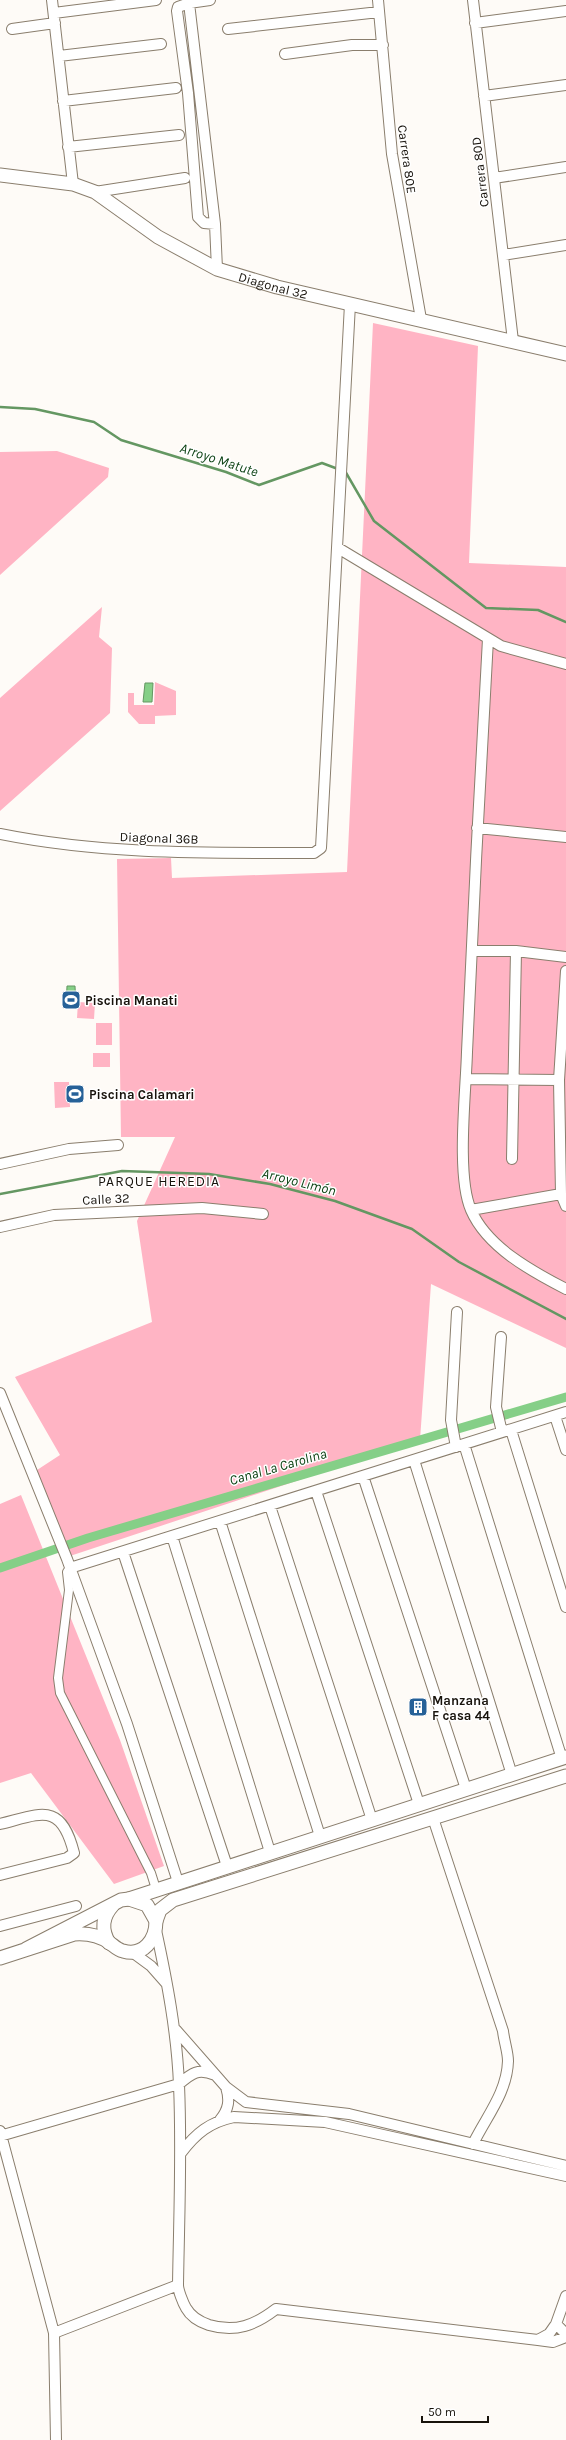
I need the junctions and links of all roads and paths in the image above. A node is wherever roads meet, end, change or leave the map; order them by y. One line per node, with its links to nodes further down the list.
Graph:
1 (52, 0): 11 (street)
2 (156, 0): 6 (street)
3 (210, 0): 7 (street)
4 (378, 0): 10 (street, Carrera 80E)
5 (473, 0): 12 (street, Carrera 80D)
6 (137, 2): 8 (street)
7 (189, 3): 31 (street); 31 (street)
8 (95, 4): 11 (street)
9 (566, 11): 12 (street)
10 (379, 12): 14 (street); 16 (street, Carrera 80E)
11 (54, 18): 13 (street); 18 (street)
12 (475, 23): 21 (street, Carrera 80D)
13 (12, 29)
14 (228, 29)
15 (161, 44): 18 (street)
16 (383, 45): 17 (street); 36 (street, Carrera 80E)
17 (285, 54)
18 (58, 56): 22 (street)
19 (566, 85): 21 (street)
20 (176, 88): 22 (street)
21 (484, 96): 28 (street, Carrera 80D)
22 (63, 100): 24 (street)
23 (179, 135): 24 (street)
24 (68, 147): 29 (street)
25 (566, 167): 28 (street)
26 (0, 175): 29 (street, Diagonal 32)
27 (185, 178): 30 (street)
28 (494, 178): 33 (street, Carrera 80D)
29 (73, 184): 30 (street, Diagonal 32)
30 (95, 192): 34 (street, Diagonal 32)
31 (216, 224): 34 (street)
32 (566, 245): 33 (street)
33 (502, 255): 37 (street, Carrera 80D)
34 (217, 269): 35 (street, Diagonal 32)
35 (350, 304): 36 (street, Diagonal 32); 39 (street)
36 (420, 319): 37 (street, Diagonal 32)
37 (513, 341): 38 (street, Diagonal 32)
38 (566, 354)
39 (338, 548): 40 (street); 43 (street, Diagonal 36B)
40 (488, 639): 41 (street); 42 (street)
41 (566, 664)
42 (477, 828): 44 (street); 45 (street)
43 (0, 834)
44 (566, 837)
45 (472, 951): 46 (street); 49 (street)
46 (516, 951): 47 (street); 50 (street)
47 (566, 957)
48 (566, 971): 51 (street)
49 (466, 1079): 50 (street); 57 (street)
50 (513, 1080): 51 (street); 53 (street)
51 (559, 1080): 55 (street)
52 (118, 1145): 54 (street)
53 (512, 1159)
54 (0, 1164)
55 (560, 1194): 56 (street); 57 (street)
56 (566, 1206)
57 (470, 1210): 60 (street)
58 (263, 1214): 59 (street, Calle 32)
59 (0, 1227)
60 (565, 1286)
61 (457, 1312): 67 (street)
62 (500, 1336): 66 (street)
63 (0, 1393): 76 (street)
64 (566, 1412): 65 (street)
65 (555, 1416): 66 (street); 68 (street)
66 (506, 1431): 67 (street); 77 (street)
67 (460, 1446): 69 (street); 78 (street)
68 (566, 1450)
69 (414, 1460): 70 (street); 80 (street)
70 (363, 1476): 71 (street); 83 (street)
71 (316, 1491): 72 (street); 84 (street)
72 (270, 1506): 73 (street); 86 (street)
73 (220, 1522): 74 (street); 88 (street)
74 (172, 1536): 75 (street); 89 (street)
75 (123, 1552): 76 (street); 90 (street)
76 (68, 1563): 92 (street); 93 (street)
77 (566, 1607)
78 (564, 1758): 79 (street)
79 (534, 1768): 80 (street); 82 (street)
80 (512, 1774): 83 (street)
81 (566, 1776): 82 (street)
82 (540, 1785): 85 (street)
83 (466, 1789): 84 (street)
84 (419, 1804): 86 (street)
85 (433, 1818): 97 (street); 110 (street)
86 (372, 1820): 88 (street)
87 (0, 1824): 91 (street)
88 (320, 1836): 89 (street)
89 (270, 1852): 90 (street)
90 (227, 1866): 92 (street)
91 (0, 1875)
92 (178, 1882): 93 (street)
93 (156, 1889): 94 (street)
94 (130, 1899): 95 (street); 97 (street)
95 (113, 1904): 99 (street); 100 (street)
96 (76, 1906): 98 (street)
97 (156, 1925): 101 (street); 103 (street)
98 (0, 1926)
99 (109, 1942): 100 (street); 101 (street)
100 (26, 1949): 102 (street)
101 (132, 1952): 103 (street)
102 (0, 1958)
103 (166, 1983): 104 (street)
104 (176, 2030): 105 (street); 106 (street)
105 (216, 2075): 106 (street); 107 (street)
106 (179, 2084): 109 (street); 111 (street)
107 (226, 2087): 108 (street); 110 (street)
108 (220, 2120): 111 (street); 113 (street)
109 (0, 2134): 117 (street)
110 (473, 2144): 112 (street)
111 (181, 2153): 114 (street)
112 (566, 2166)
113 (566, 2176)
114 (178, 2285): 117 (street); 119 (street)
115 (566, 2296): 116 (street)
116 (556, 2324): 118 (street); 119 (street)
117 (54, 2333): 120 (street)
118 (566, 2336): 119 (street)
119 (538, 2340)
120 (56, 2440)

